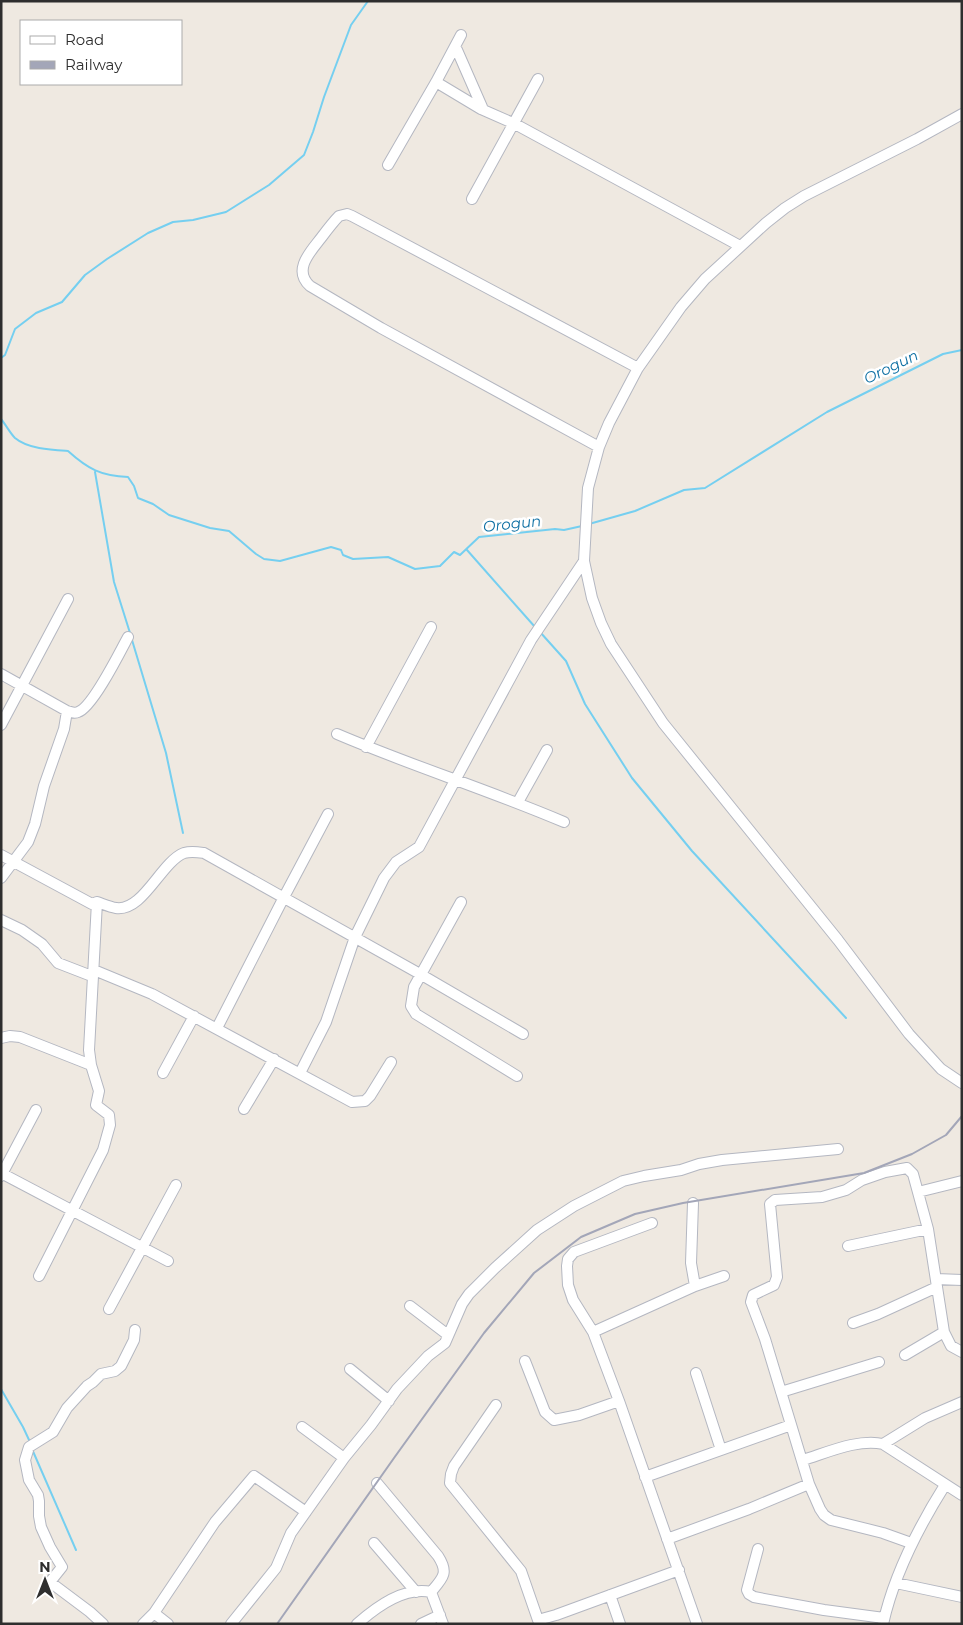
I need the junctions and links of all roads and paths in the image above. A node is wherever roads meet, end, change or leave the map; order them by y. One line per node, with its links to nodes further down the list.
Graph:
1 (461, 35): 4 (street)
2 (457, 50): 5 (street)
3 (538, 79): 7 (street)
4 (436, 82): 5 (street); 8 (street)
5 (481, 109): 7 (street)
6 (962, 114): 10 (street)
7 (514, 124): 9 (street); 10 (street)
8 (388, 165)
9 (472, 200)
10 (740, 246): 11 (street)
11 (638, 368): 12 (street); 12 (street)
12 (599, 448): 13 (street)
13 (584, 562): 24 (street); 48 (street)
14 (68, 599): 18 (street)
15 (432, 627): 22 (street)
16 (128, 637): 19 (street)
17 (1, 674): 18 (street)
18 (21, 685): 19 (street); 20 (street)
19 (67, 711): 29 (street)
20 (1, 725)
21 (337, 734): 22 (street)
22 (366, 747): 24 (street)
23 (547, 750): 25 (street)
24 (455, 780): 25 (street); 35 (street)
25 (518, 802): 27 (street)
26 (328, 814): 31 (street)
27 (564, 822)
28 (1, 855): 29 (street)
29 (14, 862): 30 (street); 32 (street)
30 (1, 878)
31 (284, 897): 32 (street); 35 (street); 39 (street)
32 (97, 902): 36 (street)
33 (461, 902): 37 (street)
34 (1, 920): 36 (street)
35 (355, 937): 37 (street); 46 (street)
36 (94, 970): 38 (street); 44 (street)
37 (420, 974): 40 (street); 47 (street)
38 (194, 1016): 39 (street); 45 (street)
39 (217, 1028): 42 (street)
40 (523, 1034)
41 (1, 1038): 44 (street)
42 (274, 1059): 46 (street); 49 (street)
43 (391, 1062): 46 (street)
44 (91, 1065): 57 (street)
45 (163, 1073)
46 (300, 1073)
47 (517, 1076)
48 (962, 1083)
49 (244, 1109)
50 (36, 1110): 52 (street)
51 (838, 1149): 74 (street)
52 (2, 1174): 57 (street)
53 (962, 1181): 55 (street)
54 (176, 1185): 61 (street)
55 (918, 1192): 59 (street); 81 (street)
56 (693, 1202): 67 (street)
57 (73, 1210): 61 (street); 63 (street)
58 (652, 1223): 72 (street)
59 (928, 1229): 60 (street); 66 (street)
60 (848, 1246)
61 (143, 1247): 62 (street); 69 (street)
62 (168, 1261)
63 (39, 1276)
64 (724, 1276): 67 (street)
65 (962, 1280): 66 (street)
66 (937, 1283): 70 (street); 73 (street)
67 (695, 1286): 72 (street)
68 (410, 1306): 74 (street)
69 (109, 1309)
70 (853, 1323)
71 (135, 1330): 112 (street)
72 (593, 1332): 83 (street)
73 (944, 1332): 75 (street); 76 (street)
74 (448, 1335): 82 (street)
75 (962, 1352)
76 (905, 1355)
77 (525, 1361): 83 (street)
78 (879, 1362): 81 (street)
79 (350, 1369): 82 (street)
80 (696, 1373): 89 (street)
81 (781, 1392): 86 (street)
82 (389, 1401): 90 (street)
83 (619, 1402): 92 (street)
84 (962, 1402): 88 (street)
85 (496, 1405): 111 (street)
86 (791, 1425): 89 (street); 91 (street)
87 (302, 1427): 90 (street)
88 (883, 1444): 91 (street); 95 (street)
89 (721, 1450): 92 (street)
90 (344, 1458): 97 (street)
91 (803, 1460): 94 (street)
92 (645, 1477): 98 (street)
93 (377, 1484): 105 (street)
94 (809, 1484): 98 (street); 100 (street)
95 (945, 1485): 96 (street); 100 (street)
96 (962, 1495)
97 (306, 1512): 108 (street); 115 (street)
98 (667, 1539): 102 (street)
99 (374, 1543): 104 (street)
100 (911, 1543): 103 (street)
101 (758, 1549): 110 (street)
102 (679, 1570): 106 (street); 119 (street)
103 (896, 1583): 107 (street); 110 (street)
104 (416, 1592): 105 (street); 116 (street)
105 (431, 1592): 109 (street)
106 (610, 1595): 111 (street); 118 (street)
107 (962, 1597)
108 (154, 1612): 113 (street); 114 (street)
109 (442, 1619): 117 (street)
110 (883, 1621)
111 (539, 1622)
112 (103, 1624)
113 (143, 1624)
114 (168, 1624)
115 (231, 1624)
116 (357, 1624)
117 (421, 1624)
118 (620, 1624)
119 (697, 1624)

